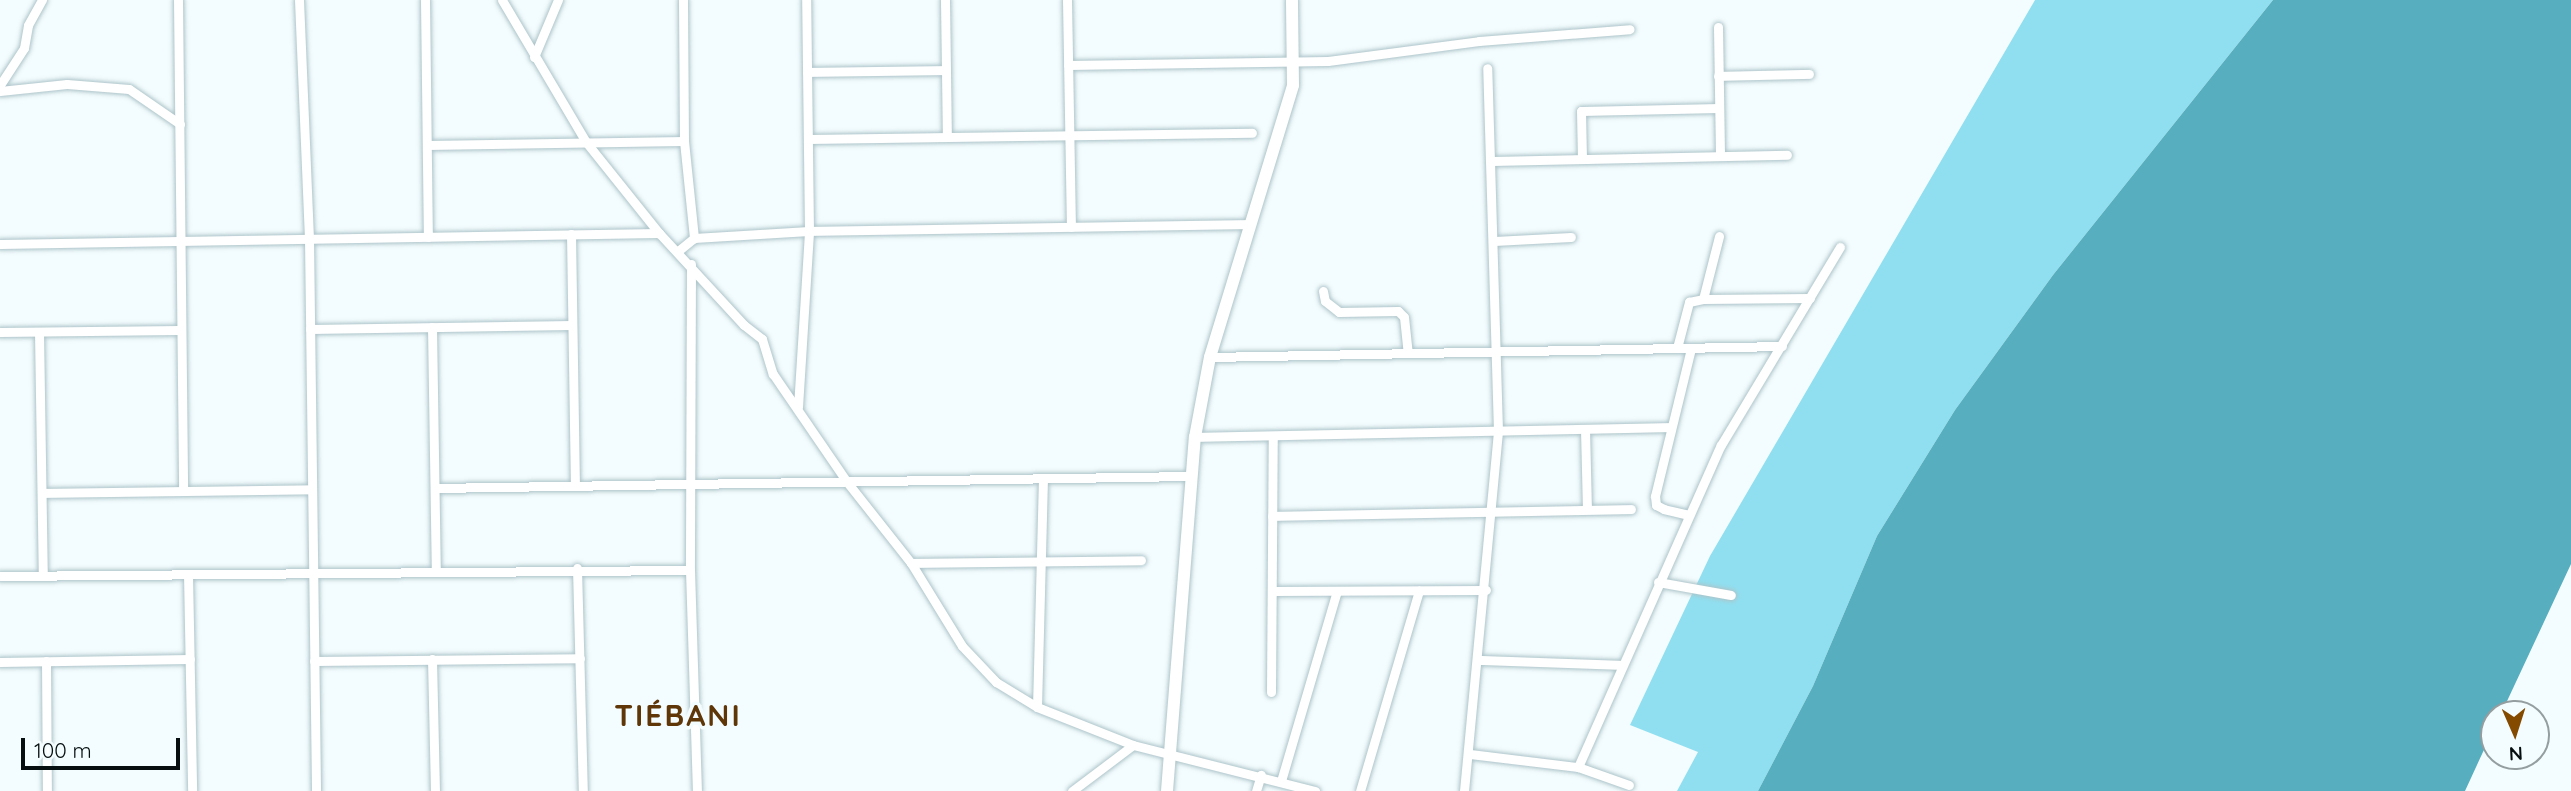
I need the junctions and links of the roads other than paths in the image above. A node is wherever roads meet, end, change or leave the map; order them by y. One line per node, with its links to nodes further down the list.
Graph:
1 (42, 0): 22 (street)
2 (178, 0): 25 (street)
3 (299, 0): 46 (street)
4 (425, 0): 32 (street)
5 (502, 0): 14 (street)
6 (558, 0): 14 (street)
7 (682, 0): 30 (street)
8 (806, 0): 19 (street)
9 (945, 0): 18 (street)
10 (1067, 0): 16 (street)
11 (1292, 0): 15 (main road)
12 (1717, 27): 21 (street)
13 (1630, 29): 15 (street)
14 (534, 57): 31 (street)
15 (1296, 62): 16 (street); 37 (main road)
16 (1068, 65): 27 (street)
17 (1487, 68): 36 (street)
18 (946, 70): 19 (street); 28 (street)
19 (807, 72): 29 (street)
20 (1809, 74): 21 (street)
21 (1718, 76): 24 (street)
22 (0, 85)
23 (0, 91): 25 (street)
24 (1719, 108): 34 (street); 35 (street)
25 (180, 124): 47 (street)
26 (1252, 133): 27 (street)
27 (1069, 136): 28 (street); 38 (street)
28 (947, 137): 29 (street)
29 (808, 139): 39 (street)
30 (684, 141): 31 (street); 45 (street)
31 (586, 142): 32 (street); 40 (street)
32 (427, 145): 43 (street)
33 (1787, 155): 34 (street)
34 (1720, 156): 35 (street)
35 (1582, 159): 36 (street)
36 (1492, 161): 48 (street)
37 (1248, 224): 38 (street); 67 (main road)
38 (1070, 227): 39 (street)
39 (809, 231): 45 (street); 68 (street)
40 (659, 233): 41 (street); 51 (street)
41 (571, 234): 43 (street); 56 (street)
42 (1719, 236): 55 (street)
43 (428, 237): 46 (street)
44 (1571, 237): 48 (street)
45 (694, 238): 51 (street)
46 (309, 239): 47 (street); 58 (street)
47 (181, 241): 49 (street); 59 (street)
48 (1494, 241): 65 (street)
49 (0, 244)
50 (1840, 247): 54 (street)
51 (678, 251): 52 (street)
52 (691, 264): 68 (street); 77 (street)
53 (1323, 291): 66 (street)
54 (1810, 298): 55 (street); 62 (street)
55 (1703, 299): 63 (street)
56 (572, 325): 57 (street); 78 (street)
57 (432, 327): 58 (street); 79 (street)
58 (310, 329): 80 (street)
59 (180, 330): 61 (street); 81 (street)
60 (0, 332): 61 (street)
61 (39, 332): 82 (street)
62 (1783, 346): 64 (street); 86 (street)
63 (1677, 348): 64 (street); 65 (street)
64 (1690, 348): 69 (street)
65 (1496, 352): 66 (street); 71 (street)
66 (1408, 353): 67 (street)
67 (1210, 357): 73 (main road)
68 (797, 407): 76 (street)
69 (1670, 427): 70 (street); 86 (street)
70 (1585, 429): 71 (street); 83 (street)
71 (1498, 431): 72 (street); 85 (street)
72 (1273, 436): 73 (street); 87 (street)
73 (1195, 437): 74 (main road)
74 (1190, 476): 75 (street); 116 (main road)
75 (1043, 479): 76 (street); 89 (street)
76 (847, 482): 77 (street); 90 (street)
77 (693, 484): 78 (street); 93 (street)
78 (575, 486): 79 (street)
79 (435, 488): 92 (street)
80 (312, 489): 81 (street); 94 (street)
81 (183, 491): 82 (street)
82 (42, 493): 97 (street)
83 (1587, 509): 84 (street); 85 (street)
84 (1631, 509)
85 (1493, 511): 87 (street); 99 (street)
86 (1689, 515): 98 (street)
87 (1272, 516): 100 (street)
88 (1141, 560): 89 (street)
89 (1043, 561): 90 (street); 113 (street)
90 (911, 563): 113 (street)
91 (577, 568): 92 (street); 93 (street); 104 (street)
92 (436, 570): 94 (street)
93 (690, 570): 126 (street)
94 (313, 572): 95 (street); 109 (street)
95 (188, 573): 97 (street); 105 (street)
96 (0, 576): 97 (street)
97 (43, 576)
98 (1658, 582): 103 (street); 111 (street)
99 (1486, 590): 102 (street); 107 (street)
100 (1272, 591): 101 (street); 112 (street)
101 (1337, 591): 102 (street); 119 (street)
102 (1419, 591): 131 (street)
103 (1731, 595)
104 (580, 658): 106 (street); 125 (street)
105 (190, 659): 108 (street); 122 (street)
106 (432, 659): 109 (street); 124 (street)
107 (1479, 660): 111 (street); 115 (street)
108 (46, 661): 110 (street); 121 (street)
109 (314, 661): 123 (street)
110 (0, 662)
111 (1620, 665): 117 (street)
112 (1271, 692)
113 (1037, 707): 114 (street)
114 (1133, 745): 116 (street); 127 (street)
115 (1470, 754): 117 (street); 132 (street)
116 (1173, 757): 118 (street); 128 (main road)
117 (1578, 766): 120 (street)
118 (1261, 775): 119 (street); 129 (street)
119 (1281, 781): 130 (street)
120 (1629, 785)
121 (47, 791)
122 (192, 791)
123 (316, 791)
124 (435, 791)
125 (583, 791)
126 (697, 791)
127 (1072, 791)
128 (1167, 791)
129 (1256, 791)
130 (1315, 791)
131 (1360, 791)
132 (1464, 791)

